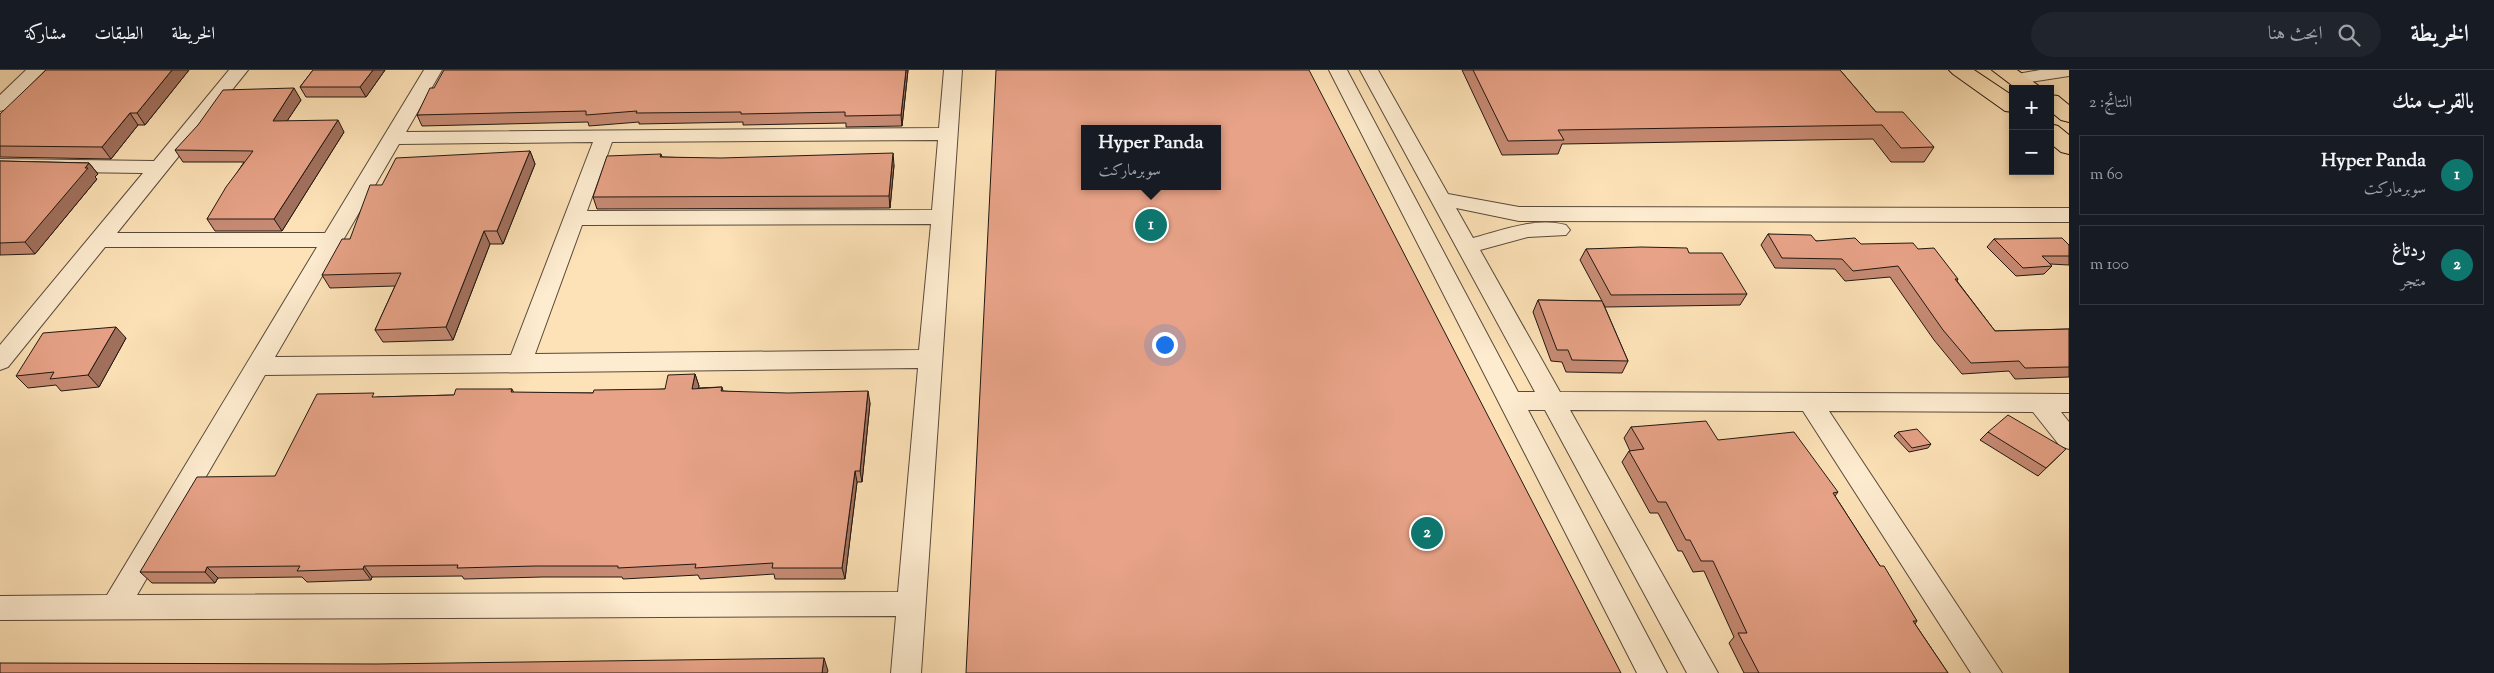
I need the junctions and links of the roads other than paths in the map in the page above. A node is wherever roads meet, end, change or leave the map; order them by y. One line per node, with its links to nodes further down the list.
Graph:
1 (36, 70): 12 (street)
2 (239, 70): 20 (street)
3 (433, 70): 17 (street)
4 (953, 70): 14 (street)
5 (1338, 70): 34 (street)
6 (1369, 70): 21 (street)
7 (1960, 70): 10 (main road)
8 (2069, 71): 9 (street)
9 (2017, 79)
10 (2009, 103)
11 (2054, 104): 13 (main road)
12 (0, 105)
13 (2069, 115)
14 (948, 134): 16 (street); 23 (street)
15 (2054, 135): 18 (main road)
16 (604, 136): 17 (street); 24 (street)
17 (393, 138): 27 (street)
18 (2069, 147)
19 (0, 165): 20 (street)
20 (160, 167): 26 (street)
21 (1442, 198): 22 (street); 28 (street)
22 (2069, 215)
23 (942, 217): 24 (street); 29 (street)
24 (574, 218): 31 (street)
25 (2069, 231): 28 (street)
26 (99, 240): 27 (street); 30 (street)
27 (332, 240): 32 (street)
28 (1468, 246): 33 (street)
29 (931, 359): 31 (street); 39 (street)
30 (0, 361)
31 (520, 363): 32 (street)
32 (258, 366): 41 (street)
33 (1552, 400): 34 (street); 35 (street); 44 (street)
34 (1510, 401): 43 (street)
35 (1810, 402): 37 (street); 45 (street)
36 (2069, 403): 37 (street)
37 (2039, 404): 38 (street)
38 (2069, 440)
39 (912, 604): 41 (street); 42 (street)
40 (0, 608): 41 (street)
41 (114, 608)
42 (906, 673)
43 (1652, 673)
44 (1704, 673)
45 (1987, 673)

